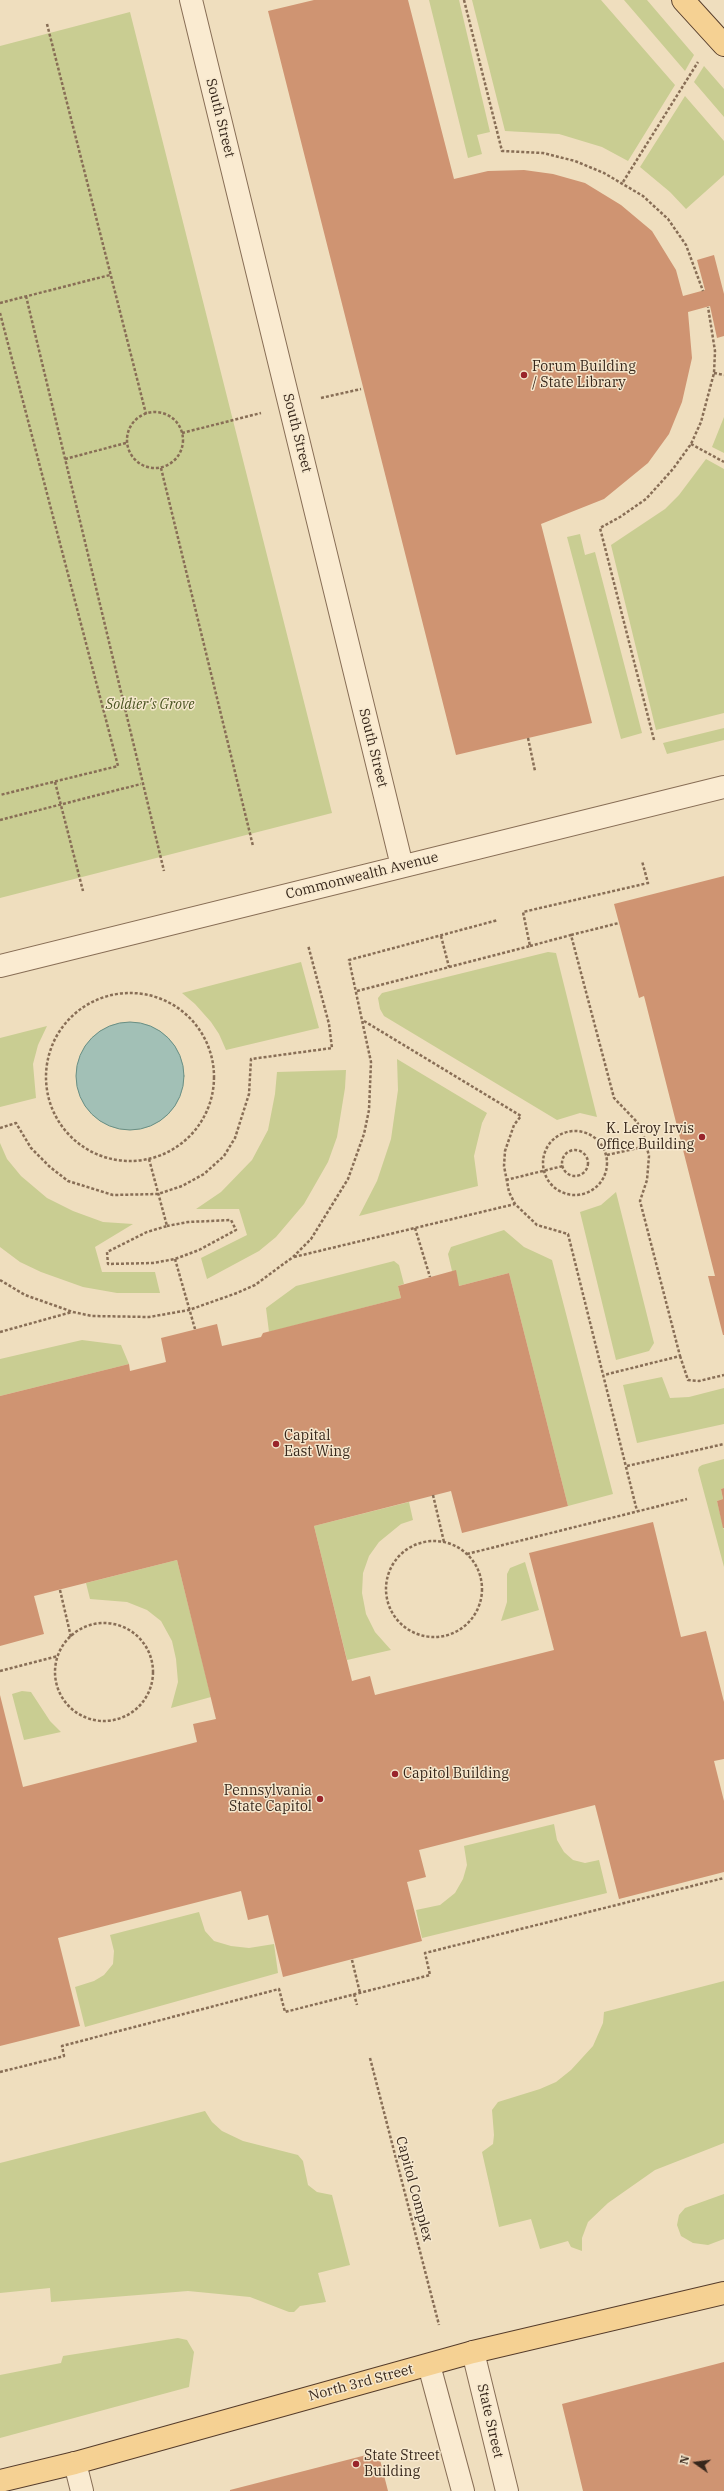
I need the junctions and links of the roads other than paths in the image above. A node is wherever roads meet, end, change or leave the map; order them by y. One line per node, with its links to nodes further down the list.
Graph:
1 (191, 0): 5 (street, South Street)
2 (683, 0): 3 (main road)
3 (724, 46)
4 (724, 786): 5 (street, Commonwealth Avenue)
5 (402, 866): 6 (street, Commonwealth Avenue)
6 (0, 966)
7 (724, 2293): 8 (main road, North 3rd Street)
8 (473, 2352): 9 (main road, North 3rd Street); 14 (street, State Street)
9 (429, 2365): 10 (main road, North 3rd Street); 13 (street)
10 (75, 2463): 11 (main road, North 3rd Street); 12 (street)
11 (0, 2481)
12 (82, 2491)
13 (463, 2491)
14 (506, 2491)

